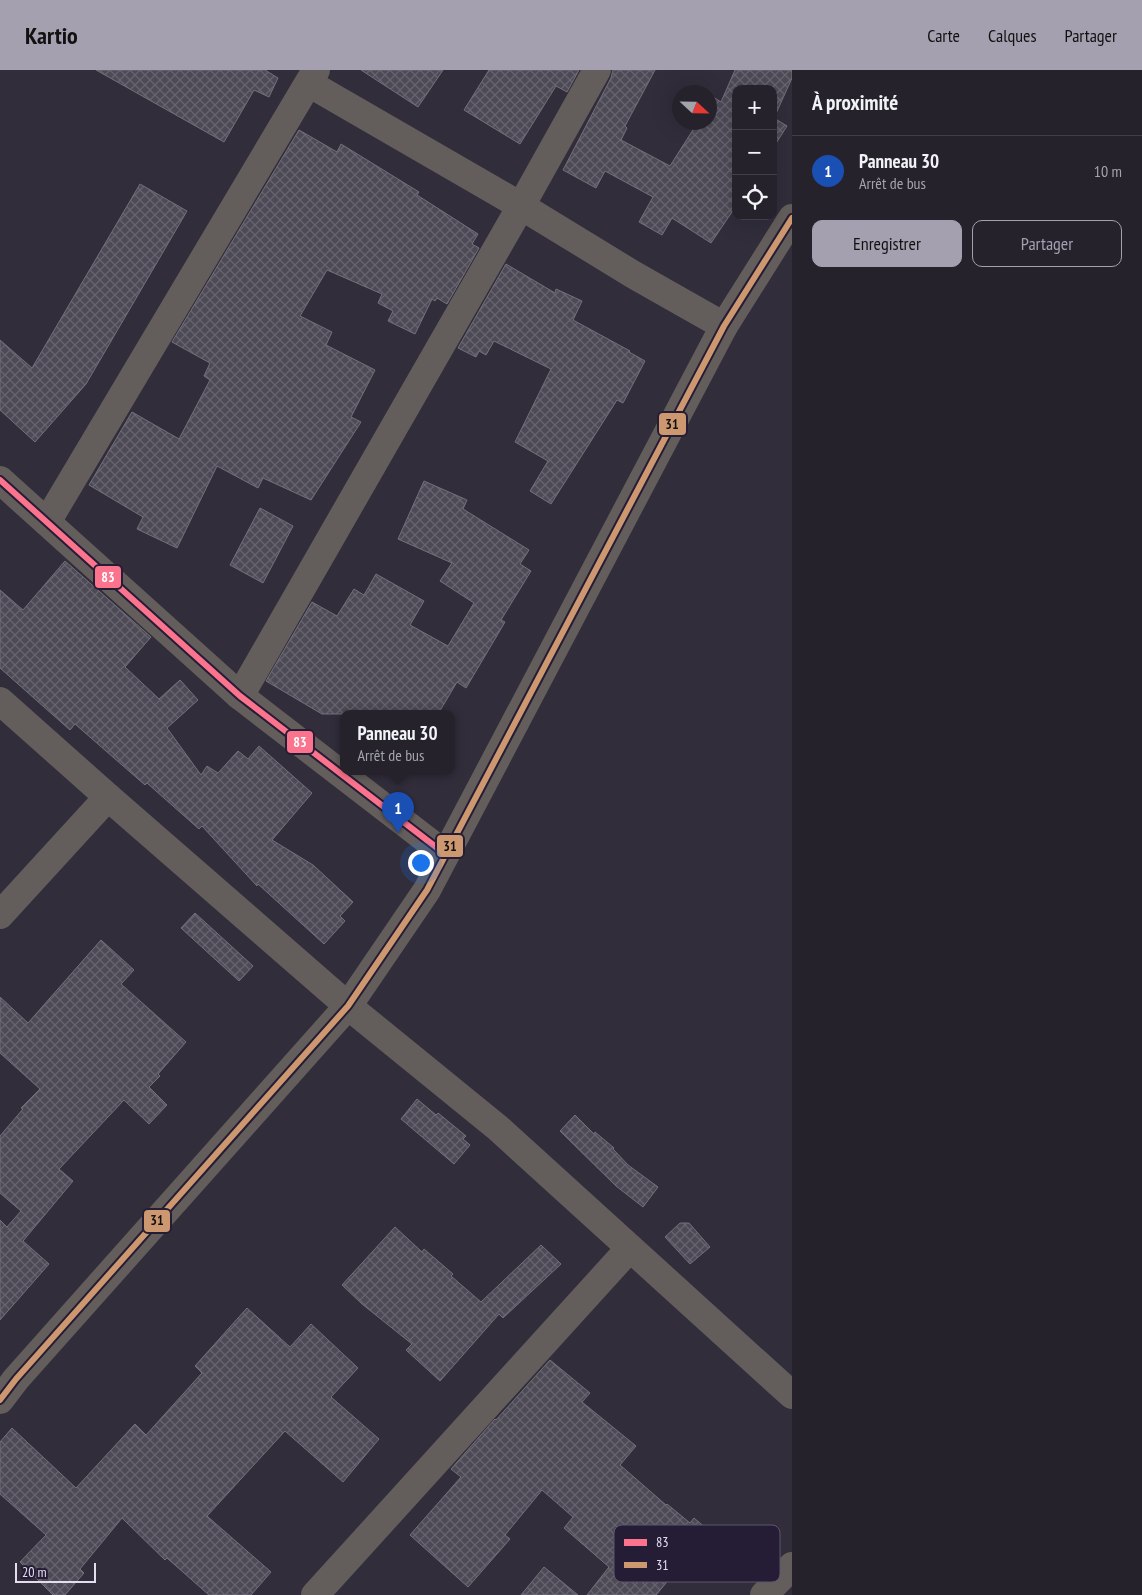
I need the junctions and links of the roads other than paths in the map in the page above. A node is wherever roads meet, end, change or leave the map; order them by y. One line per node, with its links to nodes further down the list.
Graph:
1 (597, 70): 3 (street)
2 (313, 77): 3 (street); 7 (street)
3 (521, 206): 5 (street); 8 (street)
4 (792, 218): 5 (street)
5 (724, 326): 13 (street)
6 (0, 480): 7 (street)
7 (47, 522): 8 (street)
8 (240, 696): 10 (street)
9 (0, 701): 12 (street)
10 (340, 773)
11 (342, 775): 13 (street)
12 (108, 797): 14 (street); 15 (street)
13 (444, 854): 15 (street)
14 (0, 915)
15 (348, 1006): 16 (street); 18 (street)
16 (630, 1248): 17 (street); 22 (street)
17 (792, 1395)
18 (0, 1400)
19 (792, 1566): 20 (street)
20 (780, 1578)
21 (777, 1582): 23 (street)
22 (315, 1595)
23 (764, 1595)

